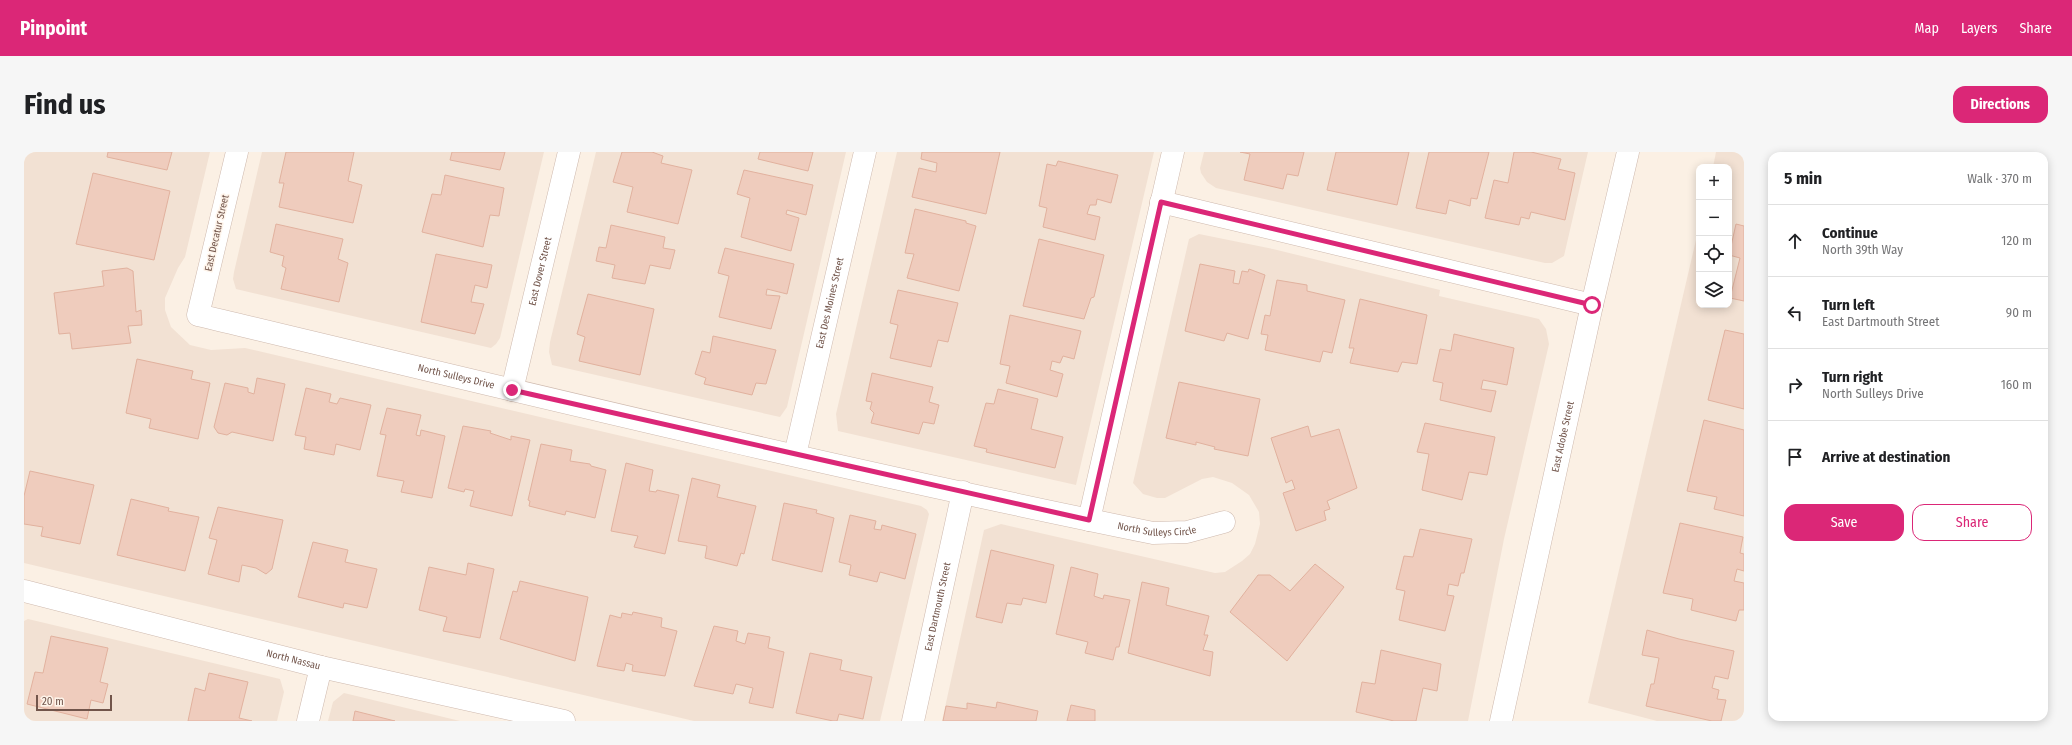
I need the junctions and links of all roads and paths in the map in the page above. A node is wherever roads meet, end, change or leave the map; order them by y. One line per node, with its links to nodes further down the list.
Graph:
1 (237, 152): 8 (street, East Decatur Street)
2 (569, 152): 9 (street, East Dover Street)
3 (865, 152): 10 (street, East Des Moines Street)
4 (1173, 152): 6 (street)
5 (1628, 152): 7 (street, East Adobe Street)
6 (1161, 202): 7 (street); 12 (street)
7 (1592, 305): 19 (street, East Adobe Street)
8 (198, 314): 9 (street, North Sulleys Drive)
9 (512, 390): 10 (street, North Sulleys Drive)
10 (794, 455): 11 (street, North Sulleys Drive)
11 (963, 492): 12 (street, North Sulleys Drive); 18 (street, East Dartmouth Street)
12 (1089, 520): 13 (street, North Sulleys Circle)
13 (1224, 522)
14 (24, 592): 15 (street, North Nassau)
15 (321, 667): 16 (street); 17 (street, North Nassau)
16 (308, 721)
17 (564, 721)
18 (913, 721)
19 (1500, 721)

